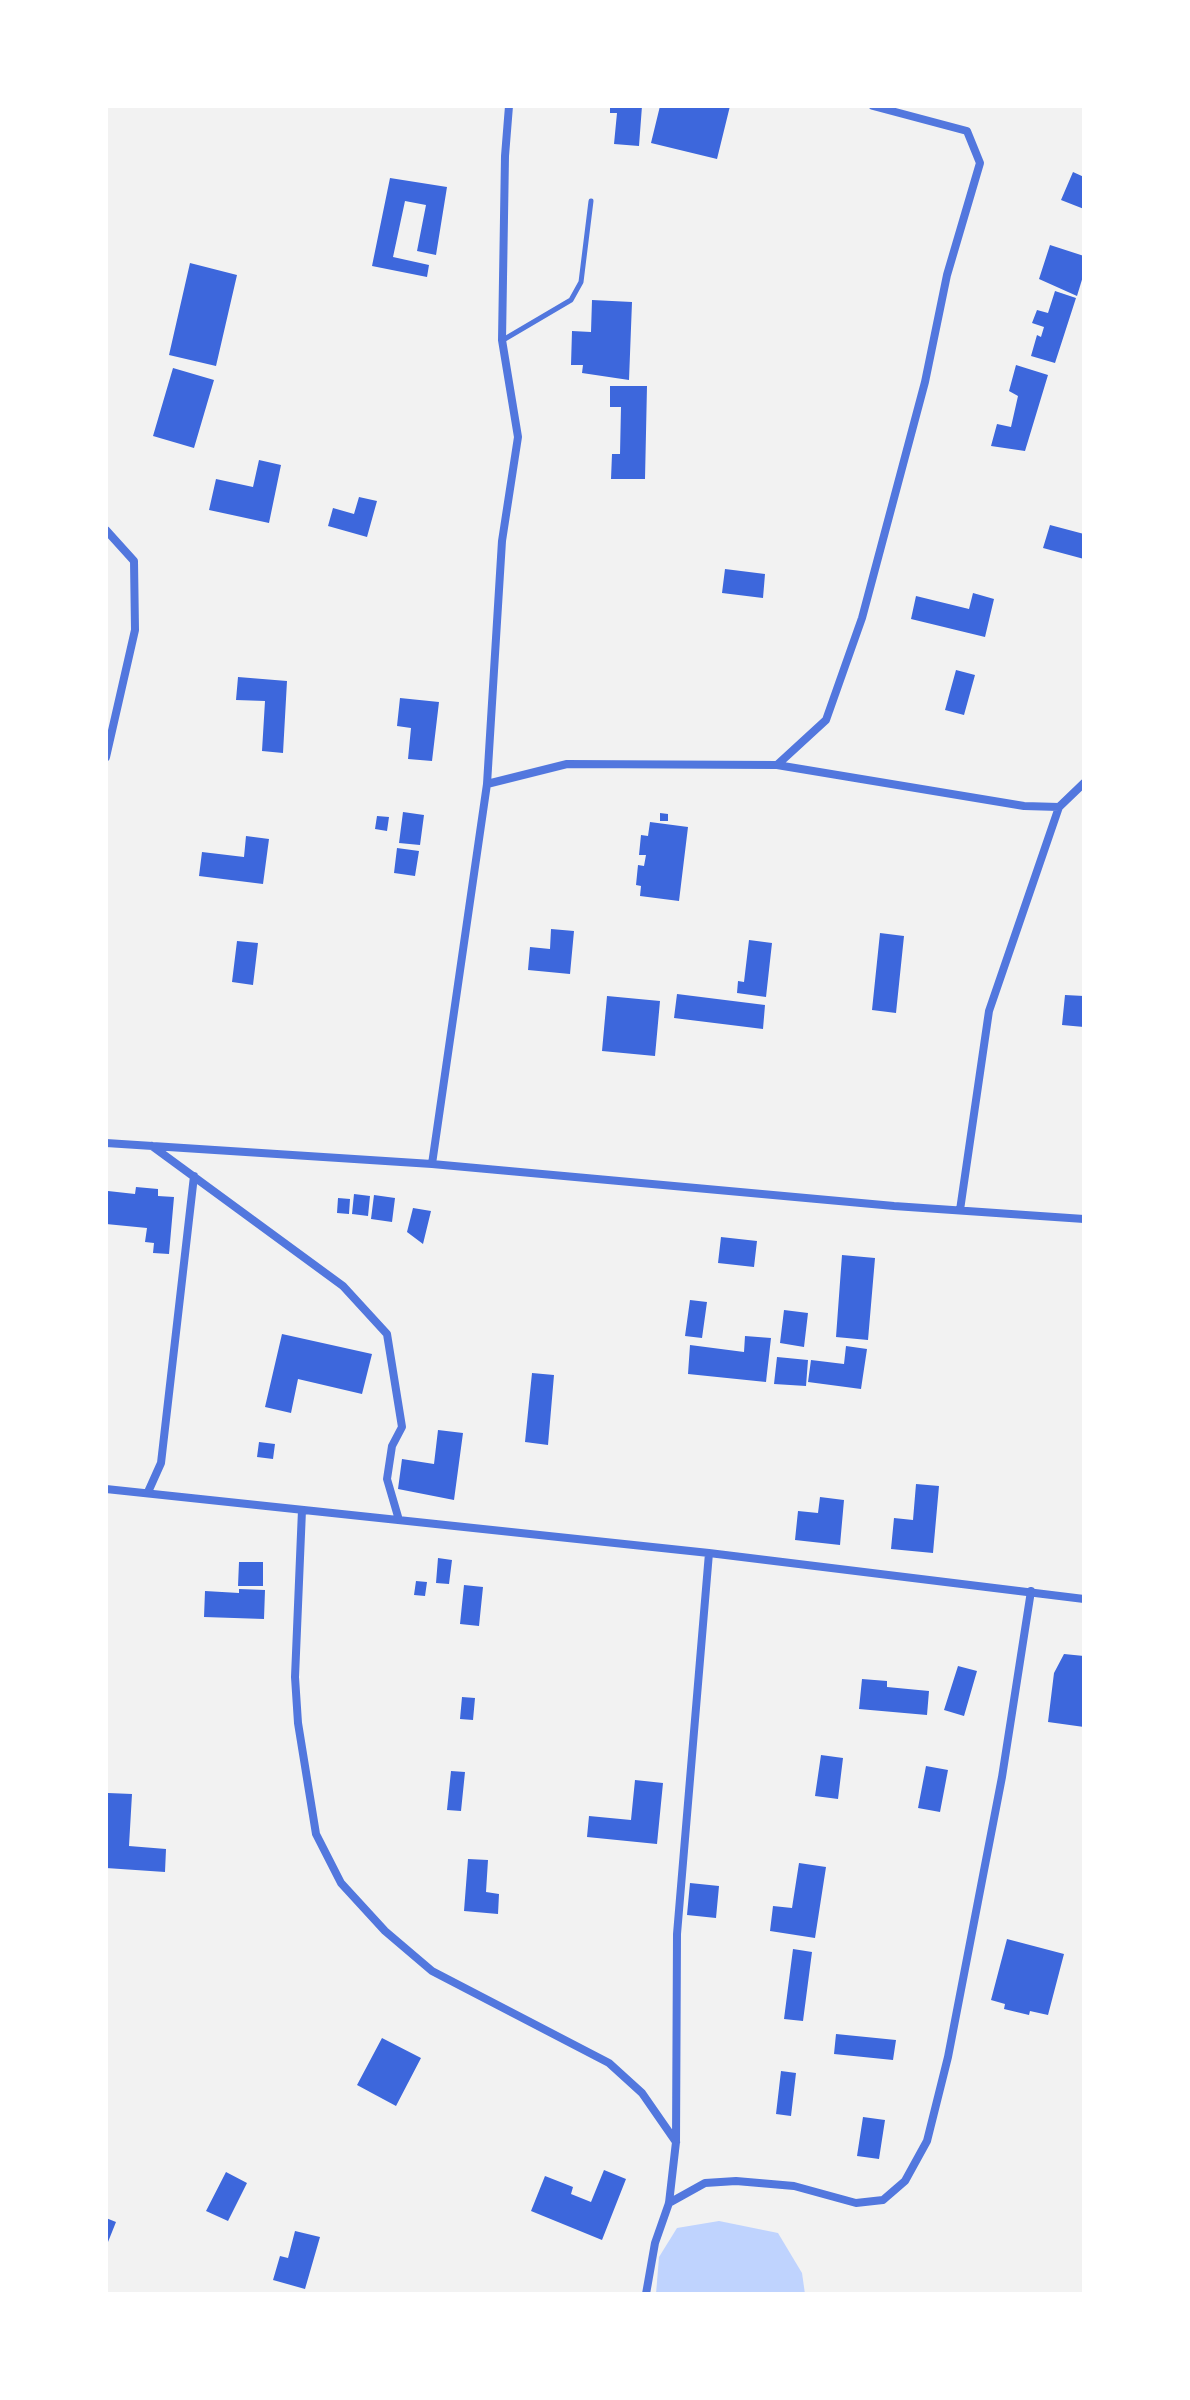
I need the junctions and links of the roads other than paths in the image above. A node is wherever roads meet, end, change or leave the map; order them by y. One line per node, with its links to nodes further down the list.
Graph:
1 (509, 106): 4 (street)
2 (873, 106): 7 (street)
3 (591, 201): 4 (lane)
4 (502, 340): 9 (street)
5 (106, 530): 6 (street)
6 (106, 757)
7 (777, 765): 9 (street); 10 (street)
8 (1084, 783): 10 (street)
9 (487, 784): 13 (street)
10 (1059, 807): 15 (street)
11 (106, 1143): 12 (street)
12 (151, 1145): 13 (street); 14 (street)
13 (432, 1164): 15 (street)
14 (194, 1176): 18 (street); 20 (street)
15 (960, 1210): 16 (street)
16 (1084, 1219)
17 (106, 1489): 18 (street)
18 (148, 1492): 19 (street)
19 (302, 1510): 20 (street); 24 (street)
20 (399, 1520): 21 (street)
21 (709, 1553): 22 (street); 24 (street)
22 (1031, 1591): 23 (street); 25 (street)
23 (1084, 1599)
24 (676, 2142): 25 (street)
25 (669, 2203): 26 (street)
26 (646, 2294)

